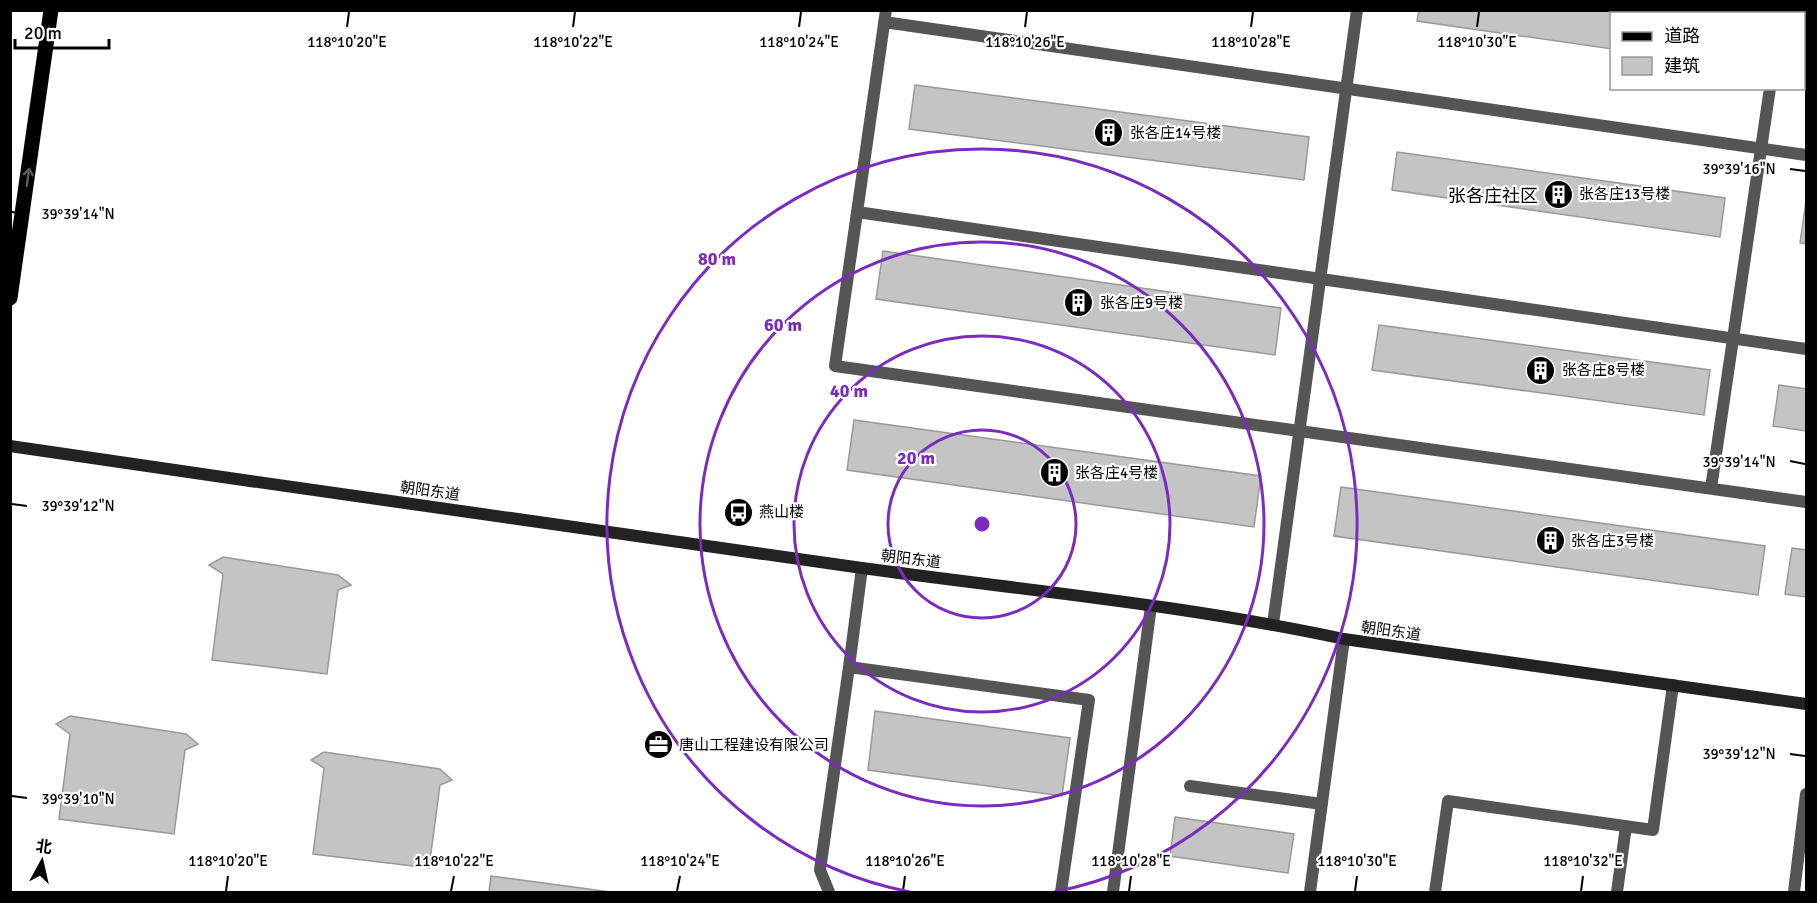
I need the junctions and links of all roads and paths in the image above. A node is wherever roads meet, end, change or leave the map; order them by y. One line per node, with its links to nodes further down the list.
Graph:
1 (51, 10): 10 (main road, one-way to 1)
2 (1357, 10): 4 (street)
3 (885, 16): 4 (street); 8 (street)
4 (1346, 89): 6 (street); 9 (street)
5 (1770, 90): 6 (street)
6 (1761, 148): 7 (street); 11 (street)
7 (1806, 154)
8 (857, 212): 9 (street); 13 (street)
9 (1320, 279): 11 (street); 13 (street)
10 (10, 297)
11 (1733, 338): 12 (street); 15 (street)
12 (1806, 349)
13 (1298, 431): 15 (street); 19 (street)
14 (10, 446): 17 (main road, 朝阳东道)
15 (1711, 488): 16 (street)
16 (1806, 502)
17 (862, 568): 18 (main road, 朝阳东道); 21 (street)
18 (1151, 606): 19 (main road, 朝阳东道); 30 (street)
19 (1273, 624): 20 (main road, 朝阳东道)
20 (1344, 639): 22 (main road, 朝阳东道); 26 (street)
21 (849, 667): 28 (street); 29 (street)
22 (1673, 685): 23 (main road, 朝阳东道); 27 (street)
23 (1806, 704)
24 (1190, 786): 26 (street)
25 (1806, 794): 34 (street)
26 (1322, 804): 31 (street)
27 (1626, 826): 32 (street); 33 (street)
28 (829, 892)
29 (1061, 892)
30 (1113, 892)
31 (1310, 892)
32 (1435, 892)
33 (1617, 892)
34 (1794, 892)

